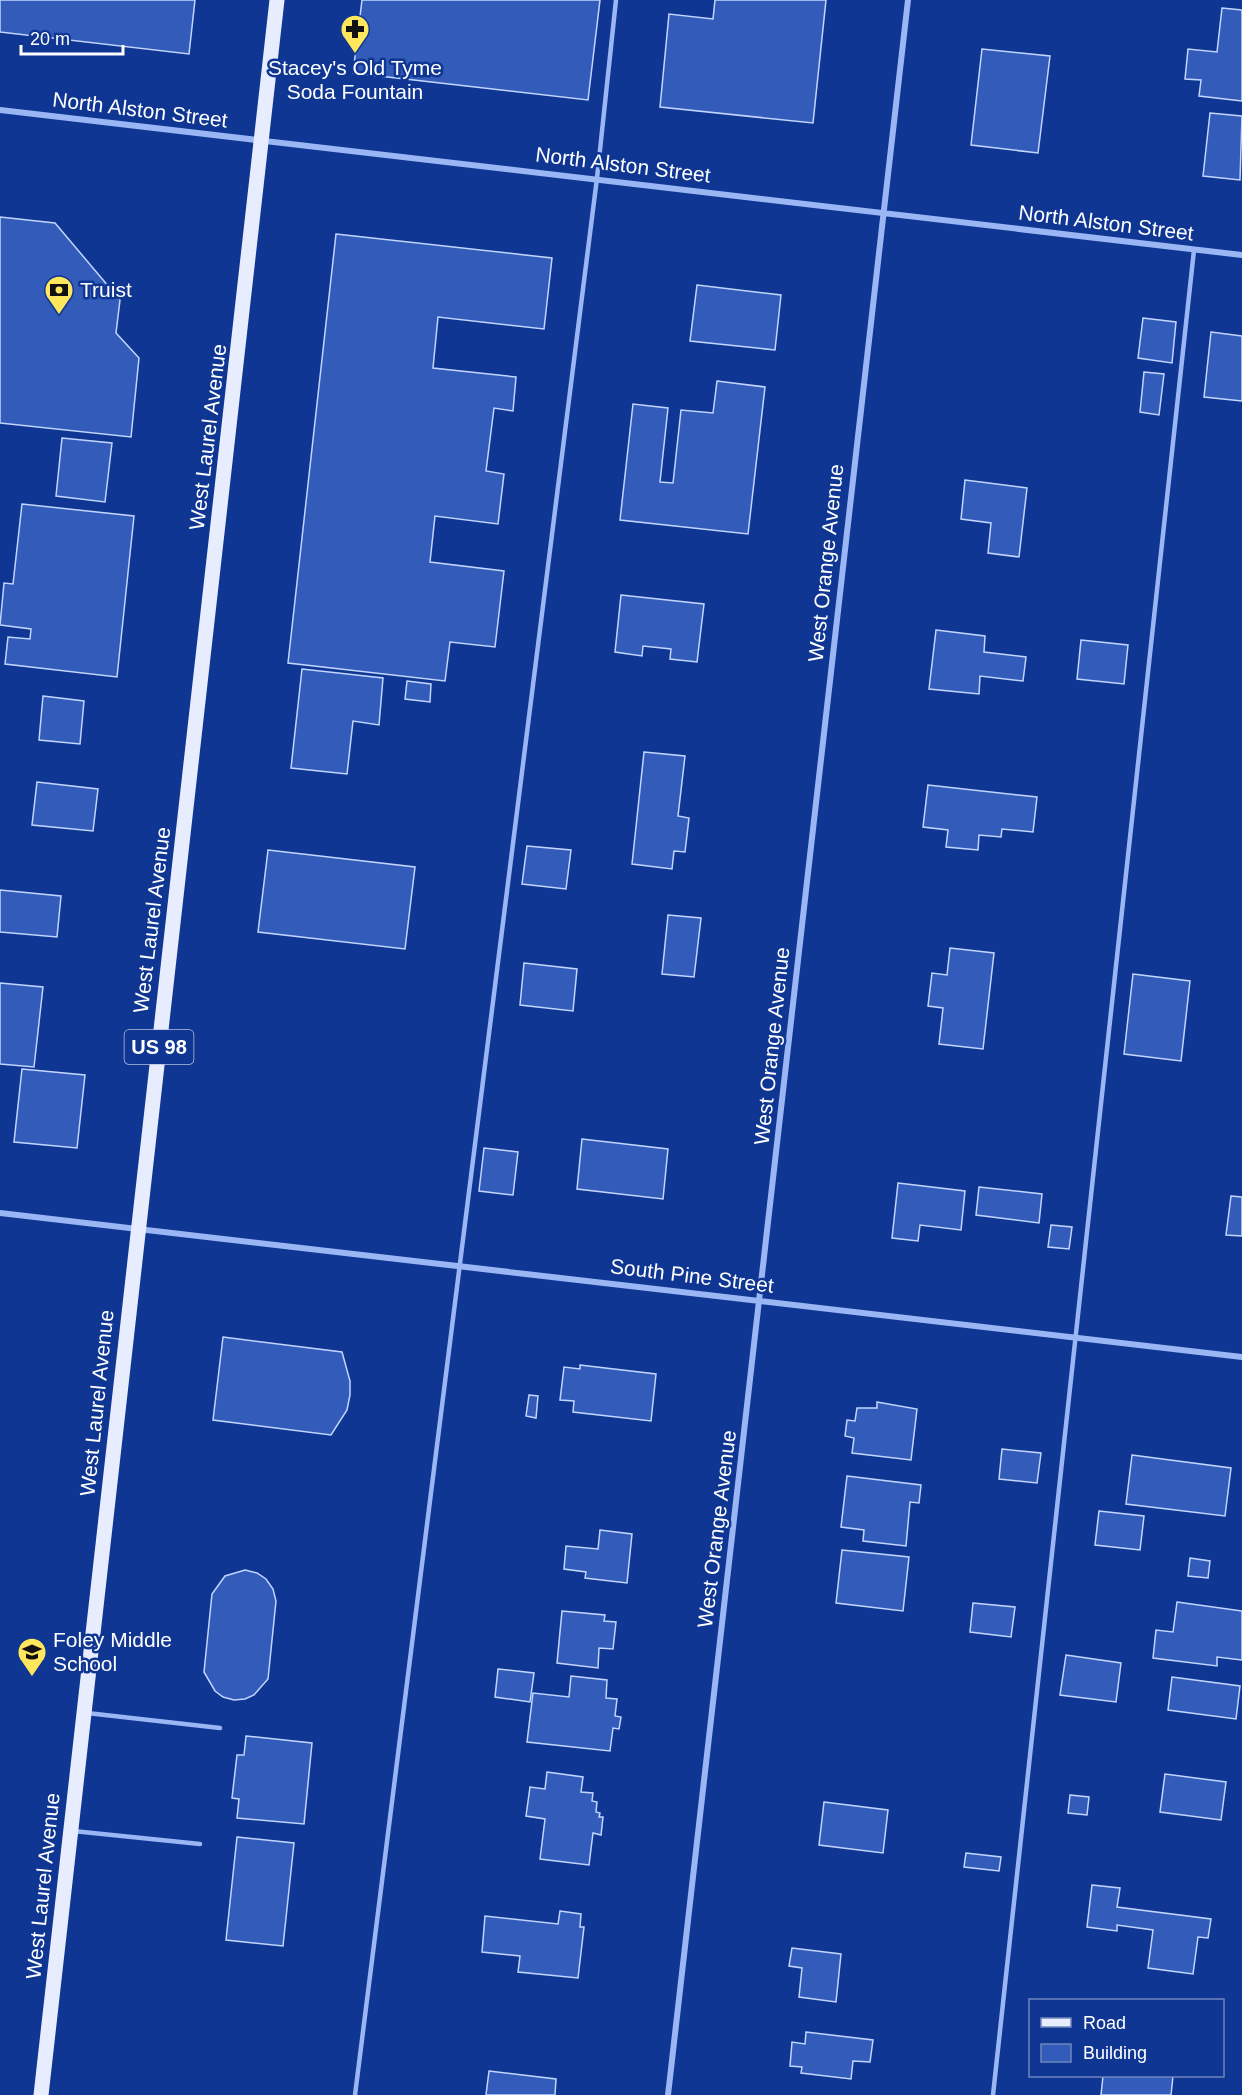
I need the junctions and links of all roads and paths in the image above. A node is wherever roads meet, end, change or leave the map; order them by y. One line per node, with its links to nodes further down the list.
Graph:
1 (277, 0): 5 (main road, West Laurel Avenue / US 98)
2 (616, 0): 6 (lane)
3 (908, 0): 7 (street, West Orange Avenue)
4 (0, 110): 5 (street, North Alston Street)
5 (263, 141): 6 (street, North Alston Street); 11 (main road, West Laurel Avenue / US 98)
6 (597, 178): 7 (street, North Alston Street); 12 (lane)
7 (882, 214): 8 (street, North Alston Street); 13 (street, West Orange Avenue)
8 (1194, 250): 9 (street, North Alston Street); 14 (lane)
9 (1242, 255)
10 (0, 1213): 11 (street, South Pine Street)
11 (138, 1227): 12 (street, South Pine Street); 16 (main road, West Laurel Avenue / US 98)
12 (458, 1264): 13 (street, South Pine Street); 21 (lane)
13 (760, 1301): 14 (street, South Pine Street); 22 (street, West Orange Avenue)
14 (1074, 1338): 15 (street, South Pine Street); 23 (lane)
15 (1242, 1357)
16 (84, 1712): 17 (lane); 18 (main road, West Laurel Avenue / US 98)
17 (220, 1728)
18 (70, 1831): 19 (lane); 20 (main road, West Laurel Avenue / US 98)
19 (200, 1844)
20 (41, 2095)
21 (355, 2095)
22 (668, 2095)
23 (993, 2095)

